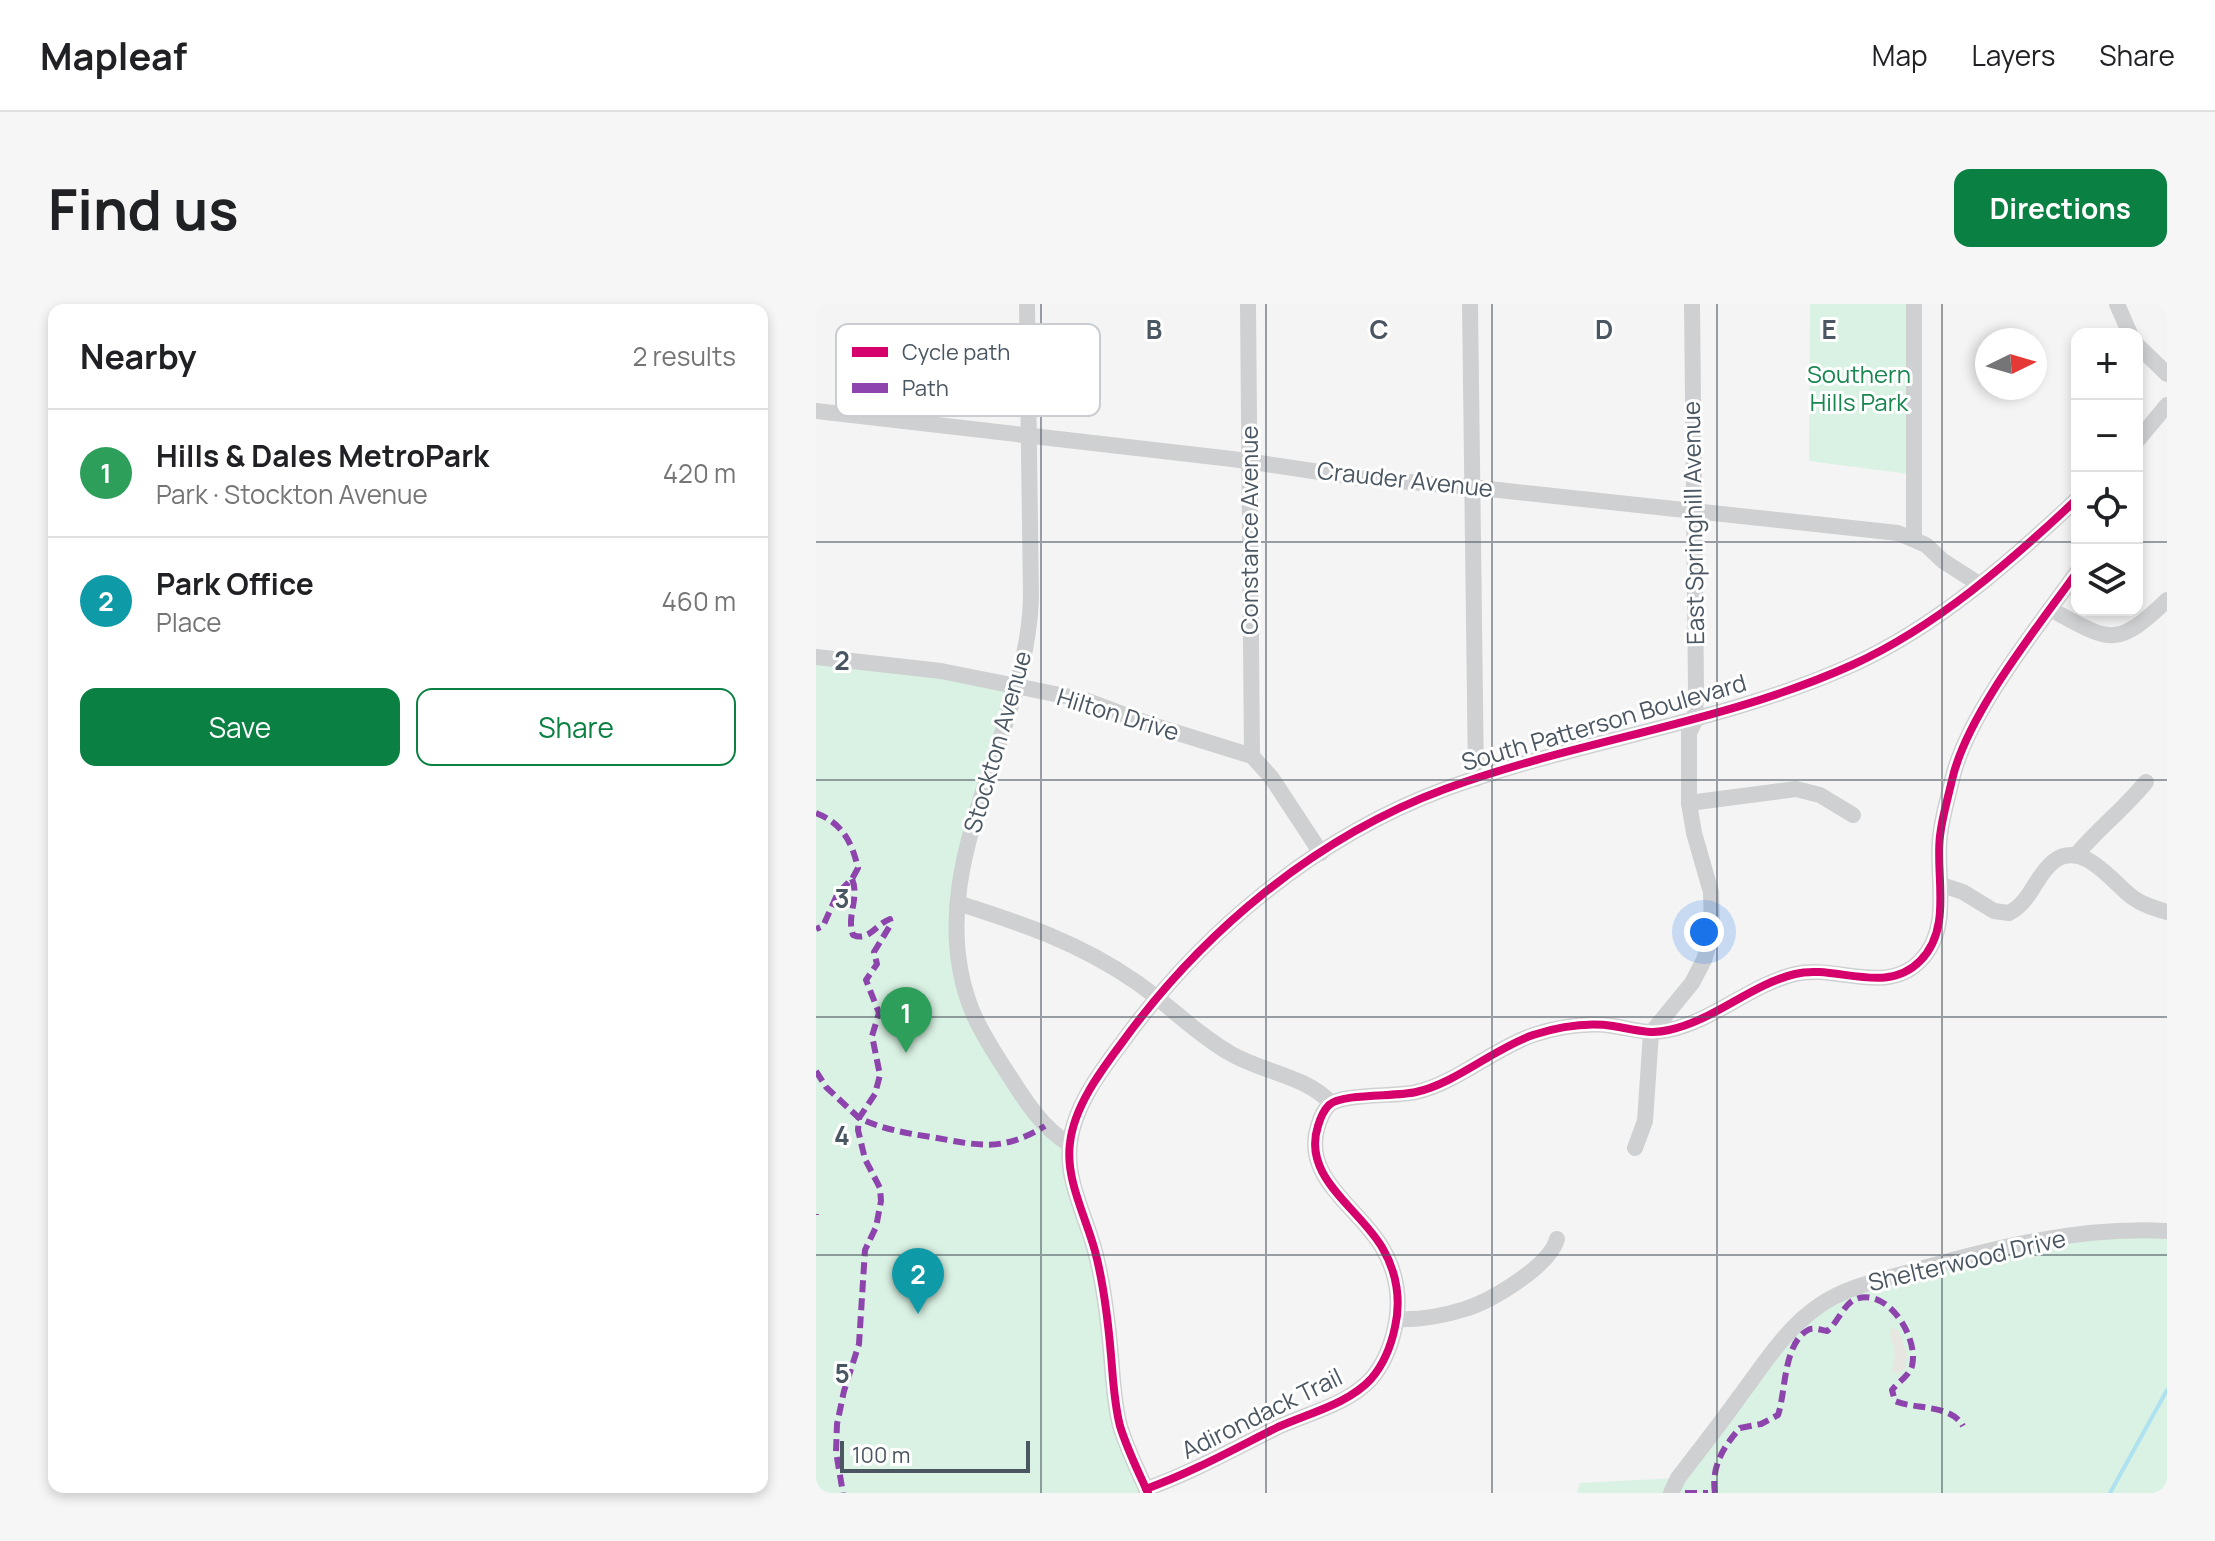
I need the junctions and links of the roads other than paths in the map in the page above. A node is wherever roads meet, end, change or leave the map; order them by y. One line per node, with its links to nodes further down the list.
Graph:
1 (1027, 304): 7 (street, Stockton Avenue)
2 (1248, 304): 18 (street, Constance Avenue)
3 (1470, 304): 19 (street)
4 (1692, 304): 21 (street, East Springhill Avenue)
5 (1914, 304): 22 (street)
6 (2117, 304): 8 (street)
7 (1027, 324)
8 (2127, 328)
9 (2143, 351): 10 (street)
10 (2167, 374)
11 (2167, 405): 16 (street)
12 (816, 411): 13 (street, Crauder Avenue)
13 (836, 413)
14 (858, 416): 17 (street, Crauder Avenue)
15 (1028, 416): 17 (street, Stockton Avenue)
16 (2143, 434)
17 (1028, 436): 18 (street, Crauder Avenue); 28 (street, Stockton Avenue)
18 (1250, 463): 19 (street, Crauder Avenue); 30 (street, Constance Avenue)
19 (1471, 487): 21 (street, Crauder Avenue); 31 (street)
20 (2071, 504): 24 (street, South Patterson Boulevard)
21 (1694, 510): 22 (street, Crauder Avenue); 29 (street, East Springhill Avenue)
22 (1914, 538): 24 (street, Crauder Avenue)
23 (2071, 580): 26 (street)
24 (1979, 584): 29 (street, South Patterson Boulevard)
25 (2167, 600): 26 (street)
26 (2050, 609): 37 (street)
27 (816, 657): 28 (street, Hilton Drive)
28 (1016, 687): 30 (street, Hilton Drive); 38 (street, Stockton Avenue)
29 (1695, 721): 31 (street, South Patterson Boulevard); 33 (street, East Springhill Avenue)
30 (1252, 756): 35 (street)
31 (1476, 779): 35 (street, South Patterson Boulevard)
32 (2146, 782): 36 (street)
33 (1689, 803): 34 (street); 41 (street, East Springhill Avenue)
34 (1853, 815)
35 (1321, 853): 40 (street, South Patterson Boulevard)
36 (2077, 854): 37 (street); 39 (street)
37 (1942, 885): 41 (street)
38 (958, 903): 40 (street); 43 (street, Stockton Avenue)
39 (2167, 912)
40 (1157, 998): 42 (street); 43 (street, South Patterson Boulevard)
41 (1651, 1033): 42 (street); 44 (street)
42 (1331, 1103): 47 (street, Adirondack Trail)
43 (1069, 1144): 48 (street, South Patterson Boulevard)
44 (1635, 1148)
45 (2167, 1231): 49 (street, Shelterwood Drive)
46 (1557, 1239): 47 (street)
47 (1397, 1319): 48 (street, Adirondack Trail)
48 (1147, 1491)
49 (1671, 1493)

